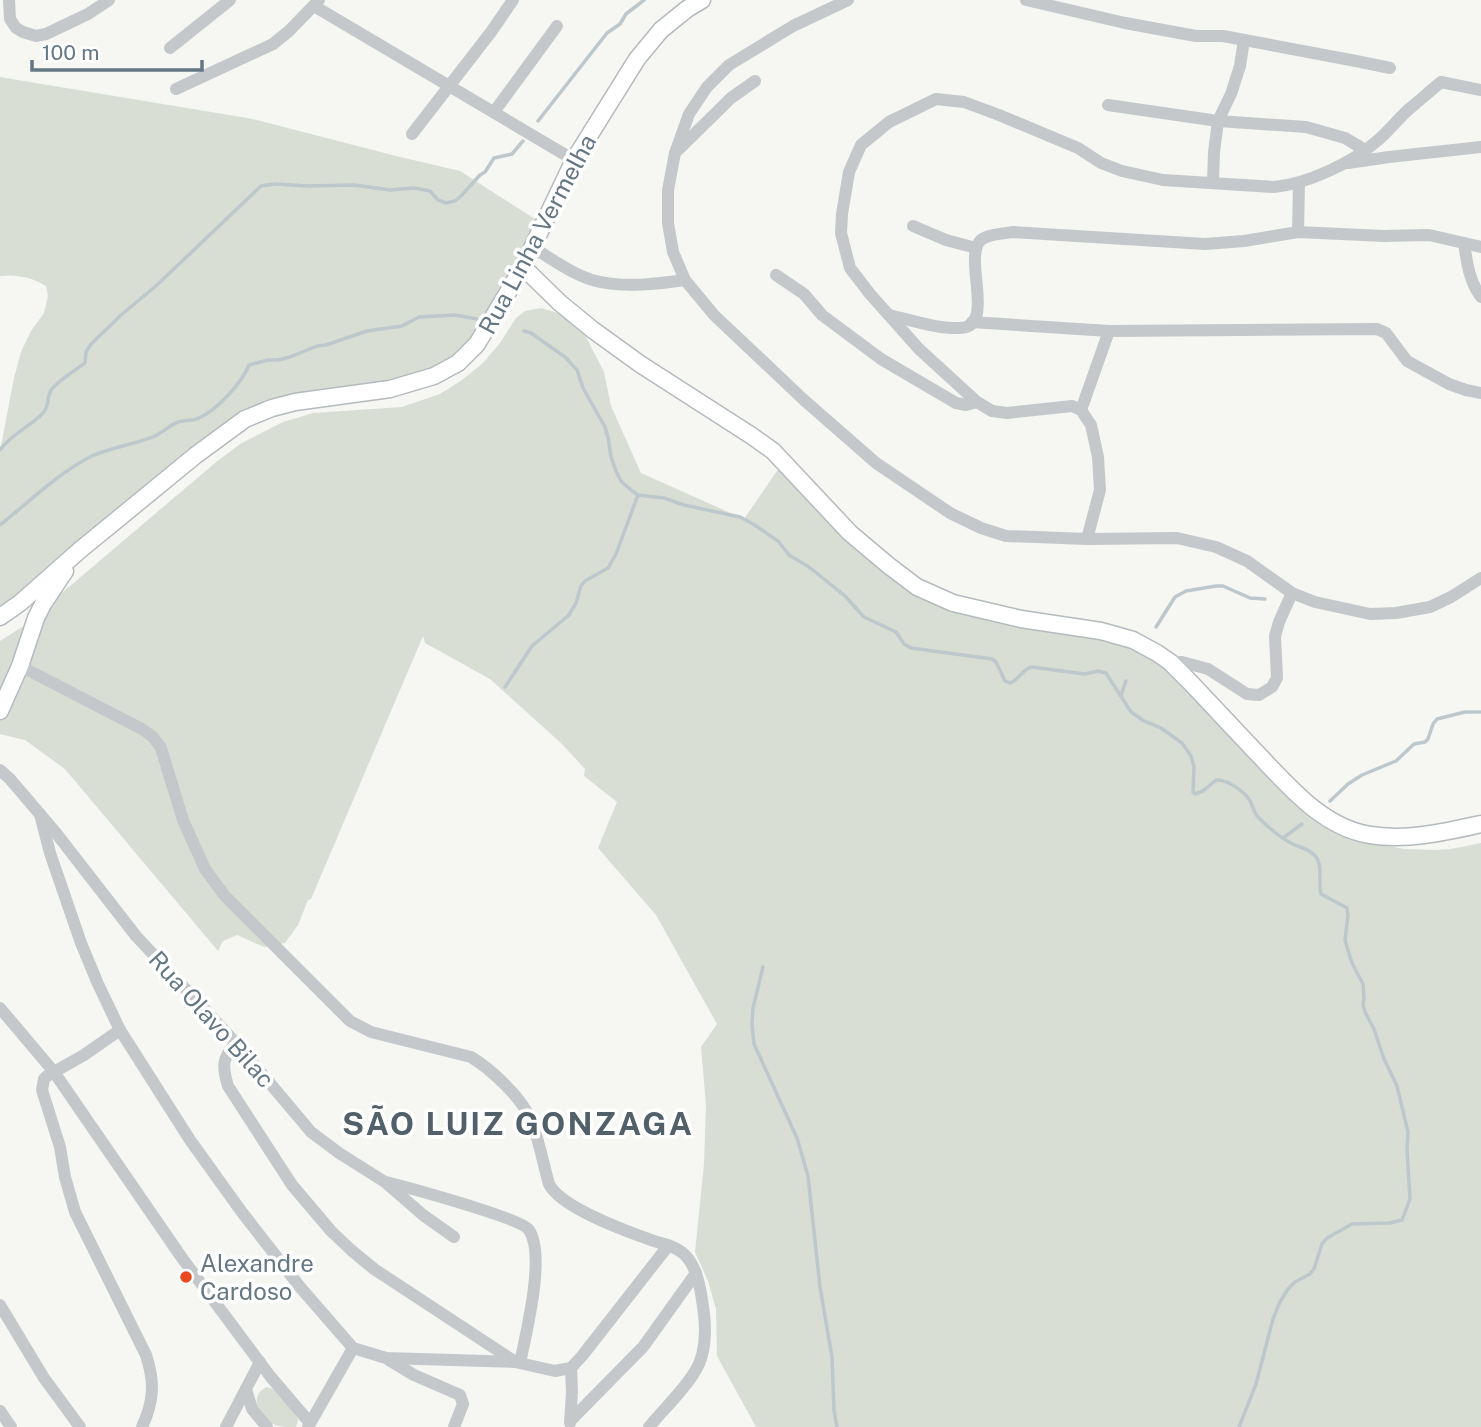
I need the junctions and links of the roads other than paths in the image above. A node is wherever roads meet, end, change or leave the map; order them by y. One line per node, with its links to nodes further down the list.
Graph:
1 (9, 0): 7 (street)
2 (230, 0): 11 (street)
3 (513, 0): 14 (street)
4 (702, 0): 24 (street, Rua Linha Vermelha)
5 (848, 0): 23 (street)
6 (1026, 0): 10 (street)
7 (105, 1)
8 (316, 3): 14 (street); 15 (street)
9 (557, 26): 18 (street)
10 (1244, 40): 12 (street); 19 (street)
11 (170, 47)
12 (1390, 68)
13 (755, 81): 23 (street)
14 (448, 85): 18 (street); 20 (street)
15 (176, 89)
16 (1481, 90): 22 (street)
17 (1108, 105): 19 (street)
18 (494, 112): 24 (street)
19 (1219, 121): 22 (street); 26 (street)
20 (412, 134)
21 (1481, 146): 25 (street)
22 (1365, 150): 25 (street)
23 (675, 153): 36 (street)
24 (574, 160): 31 (street, Rua Linha Vermelha)
25 (1341, 164): 27 (street)
26 (1213, 182): 27 (street); 38 (street)
27 (1299, 183): 29 (street)
28 (913, 226): 33 (street)
29 (1298, 232): 30 (street); 33 (street)
30 (1464, 243): 32 (street); 37 (street)
31 (532, 247): 34 (street, Rua Linha Vermelha); 36 (street)
32 (1481, 247)
33 (976, 248): 39 (street)
34 (523, 267): 45 (street, Rua Linha Vermelha); 49 (street)
35 (776, 275): 42 (street)
36 (685, 280): 44 (street)
37 (1481, 297)
38 (889, 315): 39 (street); 42 (street)
39 (972, 322): 40 (street)
40 (1109, 331): 41 (street); 43 (street)
41 (1481, 393)
42 (977, 402): 43 (street)
43 (1081, 410): 44 (street)
44 (1087, 539): 47 (street)
45 (80, 550): 48 (street); 50 (street)
46 (1481, 578): 47 (street)
47 (1292, 593): 49 (street)
48 (0, 617)
49 (1170, 662): 54 (street)
50 (20, 666): 51 (street); 61 (street)
51 (0, 710)
52 (0, 770): 53 (street, Rua Olavo Bilac)
53 (40, 814): 56 (street); 57 (street, Rua Olavo Bilac)
54 (1481, 824)
55 (0, 1008): 58 (street)
56 (120, 1030): 58 (street); 64 (street)
57 (236, 1043): 59 (street, Rua Olavo Bilac); 67 (street)
58 (54, 1072): 66 (street); 75 (street)
59 (385, 1182): 60 (street, Rua Olavo Bilac); 67 (street)
60 (454, 1237)
61 (668, 1246): 62 (street); 68 (street)
62 (696, 1273): 71 (street); 79 (street)
63 (0, 1305): 74 (street)
64 (353, 1348): 65 (street); 72 (street)
65 (386, 1358): 67 (street); 78 (street)
66 (260, 1362): 69 (street); 72 (street)
67 (518, 1363): 68 (street)
68 (571, 1368): 71 (street)
69 (246, 1389): 76 (street); 77 (street)
70 (0, 1411): 73 (street)
71 (570, 1423)
72 (309, 1425)
73 (11, 1427)
74 (80, 1427)
75 (142, 1427)
76 (226, 1427)
77 (267, 1427)
78 (454, 1427)
79 (649, 1427)

